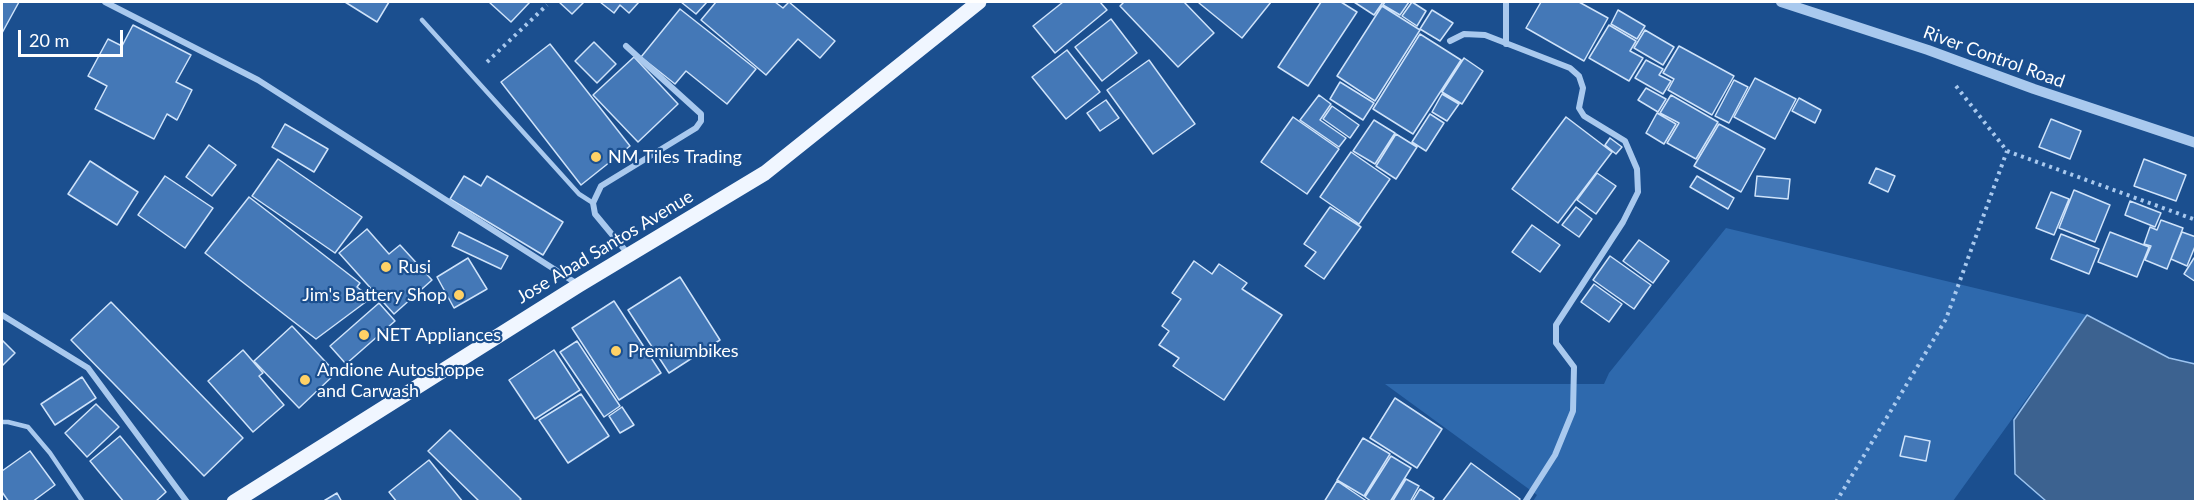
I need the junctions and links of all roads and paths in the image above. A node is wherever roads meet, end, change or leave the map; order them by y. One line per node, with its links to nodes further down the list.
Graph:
1 (105, 2): 17 (street)
2 (979, 2): 16 (main road, Jose Abad Santos Avenue)
3 (1506, 2): 8 (street)
4 (1781, 2): 10 (street, River Control Road)
5 (547, 5): 11 (path)
6 (422, 20): 11 (lane)
7 (1450, 41): 8 (street)
8 (1506, 44): 23 (street)
9 (626, 46): 14 (street)
10 (1928, 50): 12 (street, River Control Road); 13 (path)
11 (473, 75): 14 (lane)
12 (2196, 142)
13 (2007, 151): 15 (path); 24 (path)
14 (593, 203): 16 (street)
15 (2196, 220)
16 (629, 256): 17 (main road, Jose Abad Santos Avenue)
17 (579, 285): 22 (main road, Jose Abad Santos Avenue)
18 (2, 315): 21 (street)
19 (2, 422): 20 (lane)
20 (83, 501)
21 (187, 501)
22 (234, 501)
23 (1525, 501)
24 (1836, 501)

